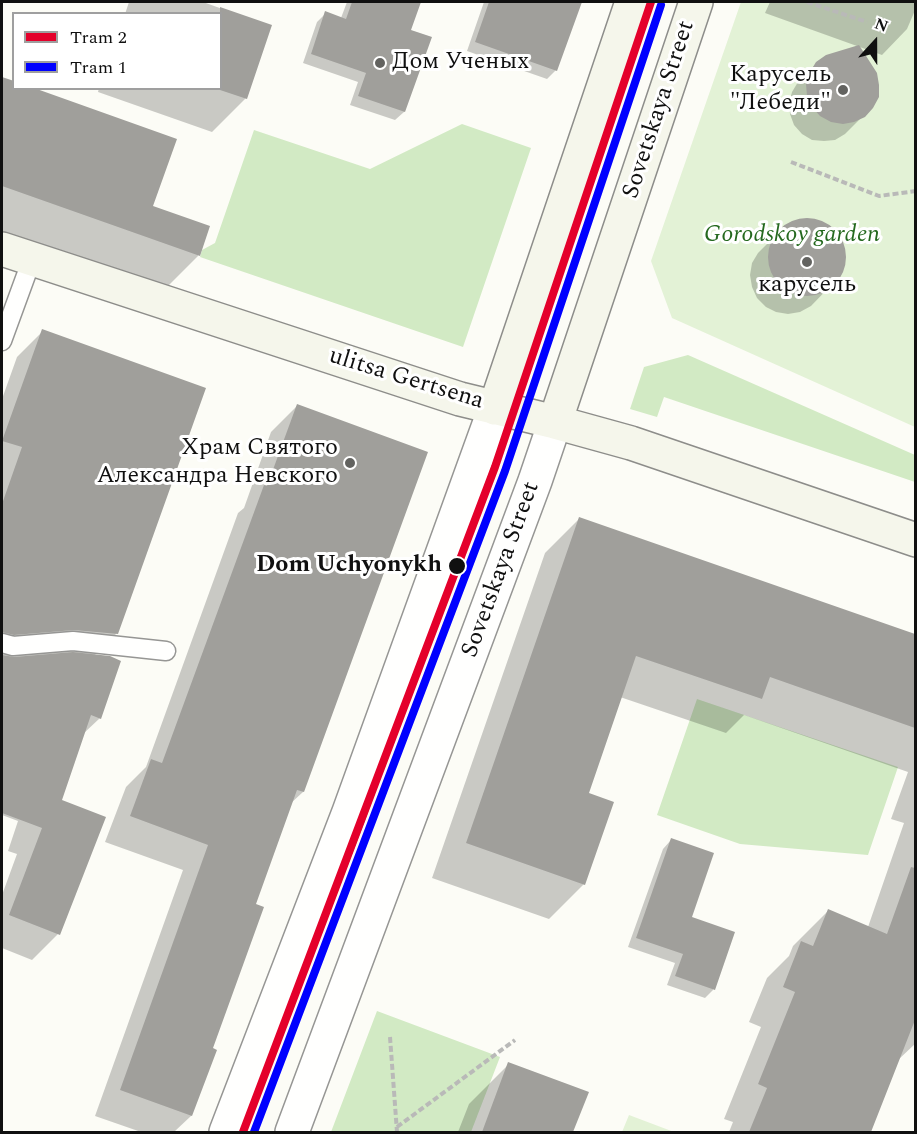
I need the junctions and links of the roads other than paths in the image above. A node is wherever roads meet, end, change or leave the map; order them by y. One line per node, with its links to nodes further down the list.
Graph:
1 (632, 2): 5 (street)
2 (696, 2): 6 (street, Sovetskaya Street)
3 (17, 254): 4 (lane); 5 (street, ulitsa Gertsena)
4 (2, 340)
5 (495, 408): 6 (street, ulitsa Gertsena); 10 (street)
6 (555, 422): 7 (street, ulitsa Gertsena); 11 (street, Sovetskaya Street)
7 (915, 540)
8 (2, 643): 9 (lane)
9 (166, 651)
10 (226, 1132)
11 (292, 1132)

